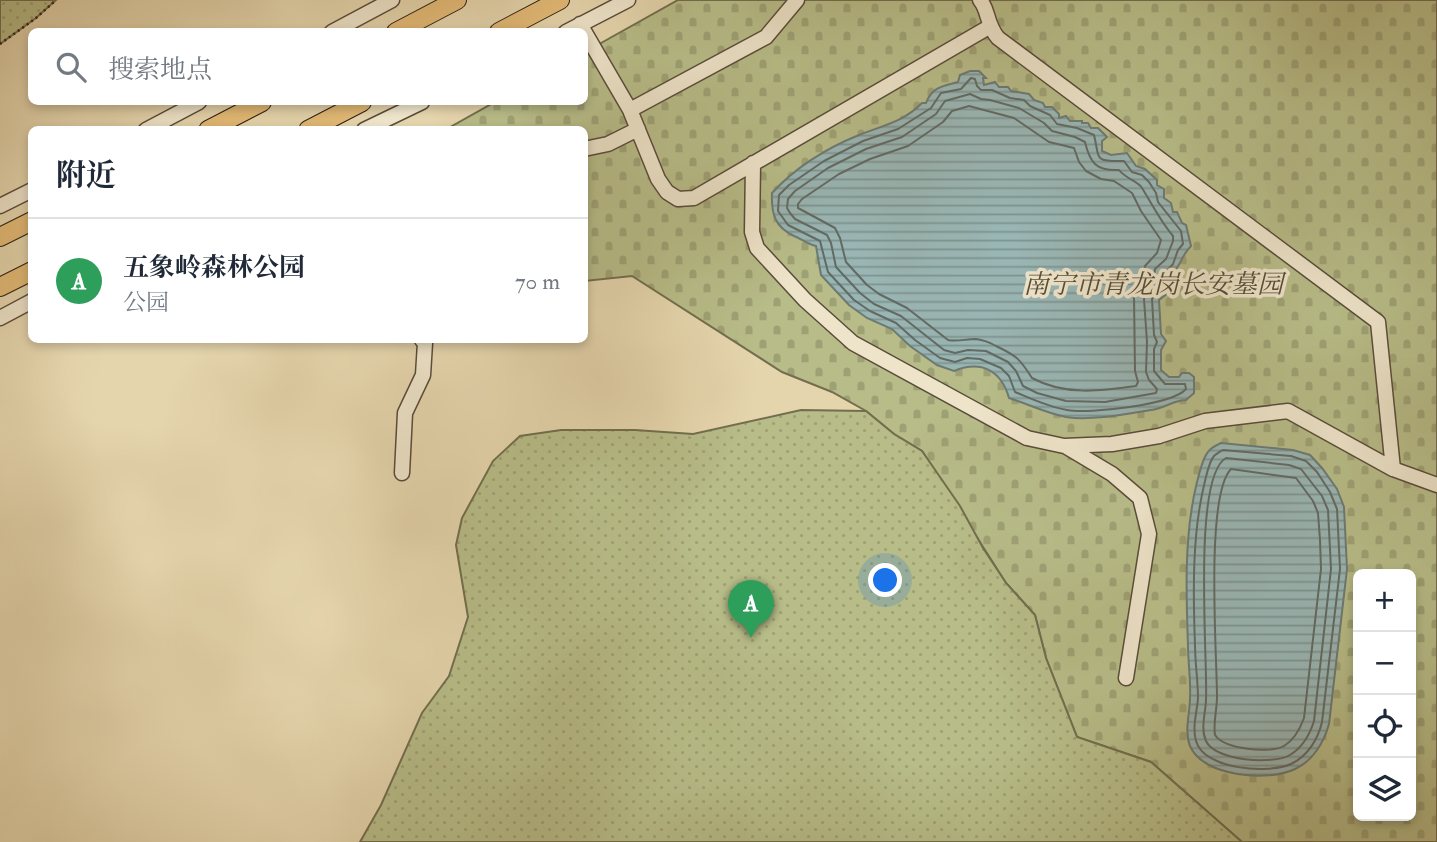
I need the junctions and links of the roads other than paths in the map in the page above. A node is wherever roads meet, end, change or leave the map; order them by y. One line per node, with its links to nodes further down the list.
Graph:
1 (392, 0): 9 (street)
2 (560, 0): 11 (main road)
3 (628, 0): 7 (street)
4 (797, 0): 19 (street)
5 (980, 0): 8 (street)
6 (451, 2): 10 (main road)
7 (580, 24): 12 (street); 13 (street)
8 (989, 27): 26 (street); 38 (street)
9 (340, 28)
10 (404, 28)
11 (507, 28)
12 (573, 28)
13 (582, 28)
14 (588, 38): 19 (street)
15 (193, 105): 20 (street)
16 (256, 105): 21 (main road)
17 (356, 105): 22 (main road)
18 (416, 105): 23 (street)
19 (629, 110): 24 (street)
20 (154, 126)
21 (216, 126)
22 (316, 126)
23 (372, 126)
24 (638, 129): 25 (street); 26 (street)
25 (588, 148)
26 (753, 163): 37 (street)
27 (28, 192): 28 (street)
28 (0, 206)
29 (28, 223): 30 (main road)
30 (1, 236)
31 (28, 273): 32 (main road)
32 (0, 287)
33 (28, 303): 34 (street)
34 (0, 318)
35 (425, 343): 39 (street)
36 (1112, 444): 37 (street); 38 (street); 40 (street)
37 (1064, 446): 40 (street)
38 (1393, 469): 41 (street)
39 (402, 473)
40 (1112, 474): 42 (street)
41 (1437, 485)
42 (1126, 678)

